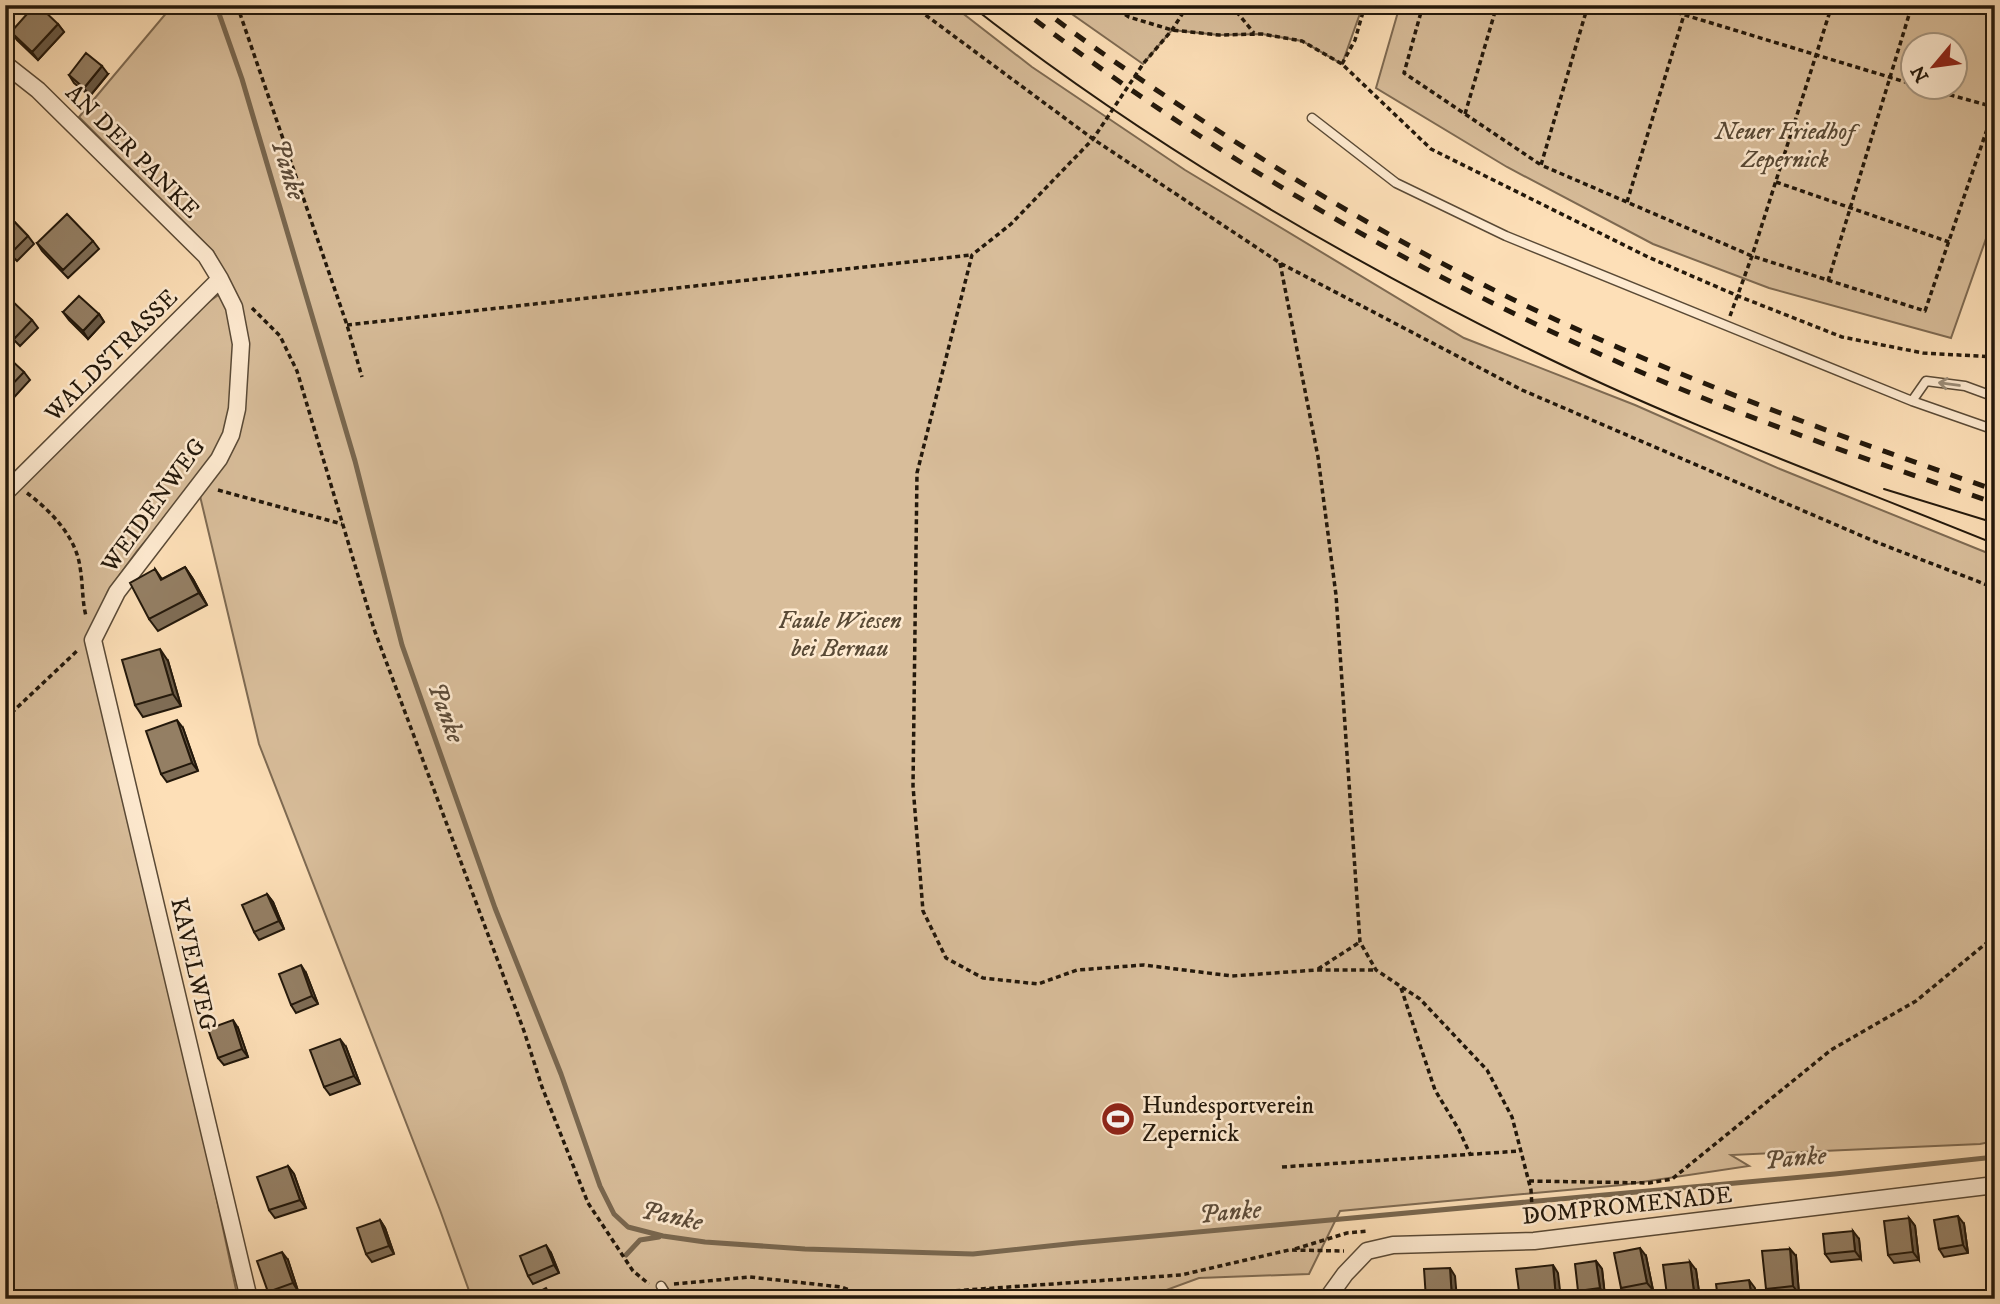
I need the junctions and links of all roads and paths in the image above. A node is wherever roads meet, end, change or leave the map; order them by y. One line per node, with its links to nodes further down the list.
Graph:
1 (237, 5): 38 (path)
2 (912, 5): 26 (path)
3 (1111, 5): 15 (path)
4 (1188, 5): 15 (path)
5 (1231, 5): 16 (path)
6 (1365, 5): 19 (path)
7 (1423, 5): 24 (path)
8 (1497, 5): 24 (path)
9 (1588, 5): 27 (path)
10 (1652, 5): 14 (path)
11 (1687, 5): 14 (path)
12 (1832, 5): 17 (path)
13 (1912, 5): 20 (path)
14 (1684, 15): 17 (path); 29 (path)
15 (1172, 30): 16 (path); 26 (path)
16 (1255, 34): 19 (path)
17 (1817, 55): 20 (path); 28 (path)
18 (5, 64): 36 (street, AN DER PANKE)
19 (1342, 64): 37 (path)
20 (1890, 77): 21 (path); 30 (path)
21 (1898, 79)
22 (1968, 100): 23 (path)
23 (1995, 107): 31 (path)
24 (1465, 114): 27 (path)
25 (1312, 118): 39 (lane)
26 (1093, 139): 32 (path); 34 (path)
27 (1541, 166): 29 (path)
28 (1776, 182): 30 (path); 33 (path)
29 (1627, 202): 33 (path)
30 (1850, 208): 31 (path); 35 (path)
31 (1949, 242): 35 (path)
32 (972, 255): 38 (path); 55 (path)
33 (1752, 256): 35 (path); 37 (path)
34 (1280, 263): 48 (path); 54 (path)
35 (1828, 281)
36 (222, 284): 45 (street, WEIDENWEG); 46 (street, WALDSTRASSE); 47 (path)
37 (1738, 296): 39 (path); 40 (path)
38 (347, 325): 41 (path)
39 (1726, 325): 43 (lane)
40 (1995, 357)
41 (362, 377)
42 (1995, 397): 43 (lane, one-way to 43)
43 (1912, 401): 44 (lane)
44 (1995, 430)
45 (199, 485): 47 (path); 49 (street, WEIDENWEG)
46 (10, 488): 49 (path)
47 (343, 524): 65 (path)
48 (1995, 588)
49 (93, 640): 50 (path); 67 (street, KAVELWEG)
50 (5, 719)
51 (1995, 867): 52 (path)
52 (1995, 884)
53 (1995, 936): 61 (path)
54 (1360, 942): 55 (path); 56 (path)
55 (1316, 970): 56 (path)
56 (1376, 970): 57 (path)
57 (1400, 986): 58 (path); 59 (path)
58 (1520, 1151): 59 (path); 61 (path)
59 (1470, 1154): 60 (path)
60 (1282, 1167)
61 (1529, 1181): 63 (path)
62 (1995, 1185): 64 (street, DOMPROMENADE)
63 (1533, 1222)
64 (1367, 1251): 66 (path); 72 (street)
65 (661, 1286): 68 (lane); 69 (path)
66 (988, 1288): 70 (path); 71 (path)
67 (249, 1299)
68 (669, 1299)
69 (873, 1299)
70 (888, 1299)
71 (988, 1299)
72 (1327, 1299)

